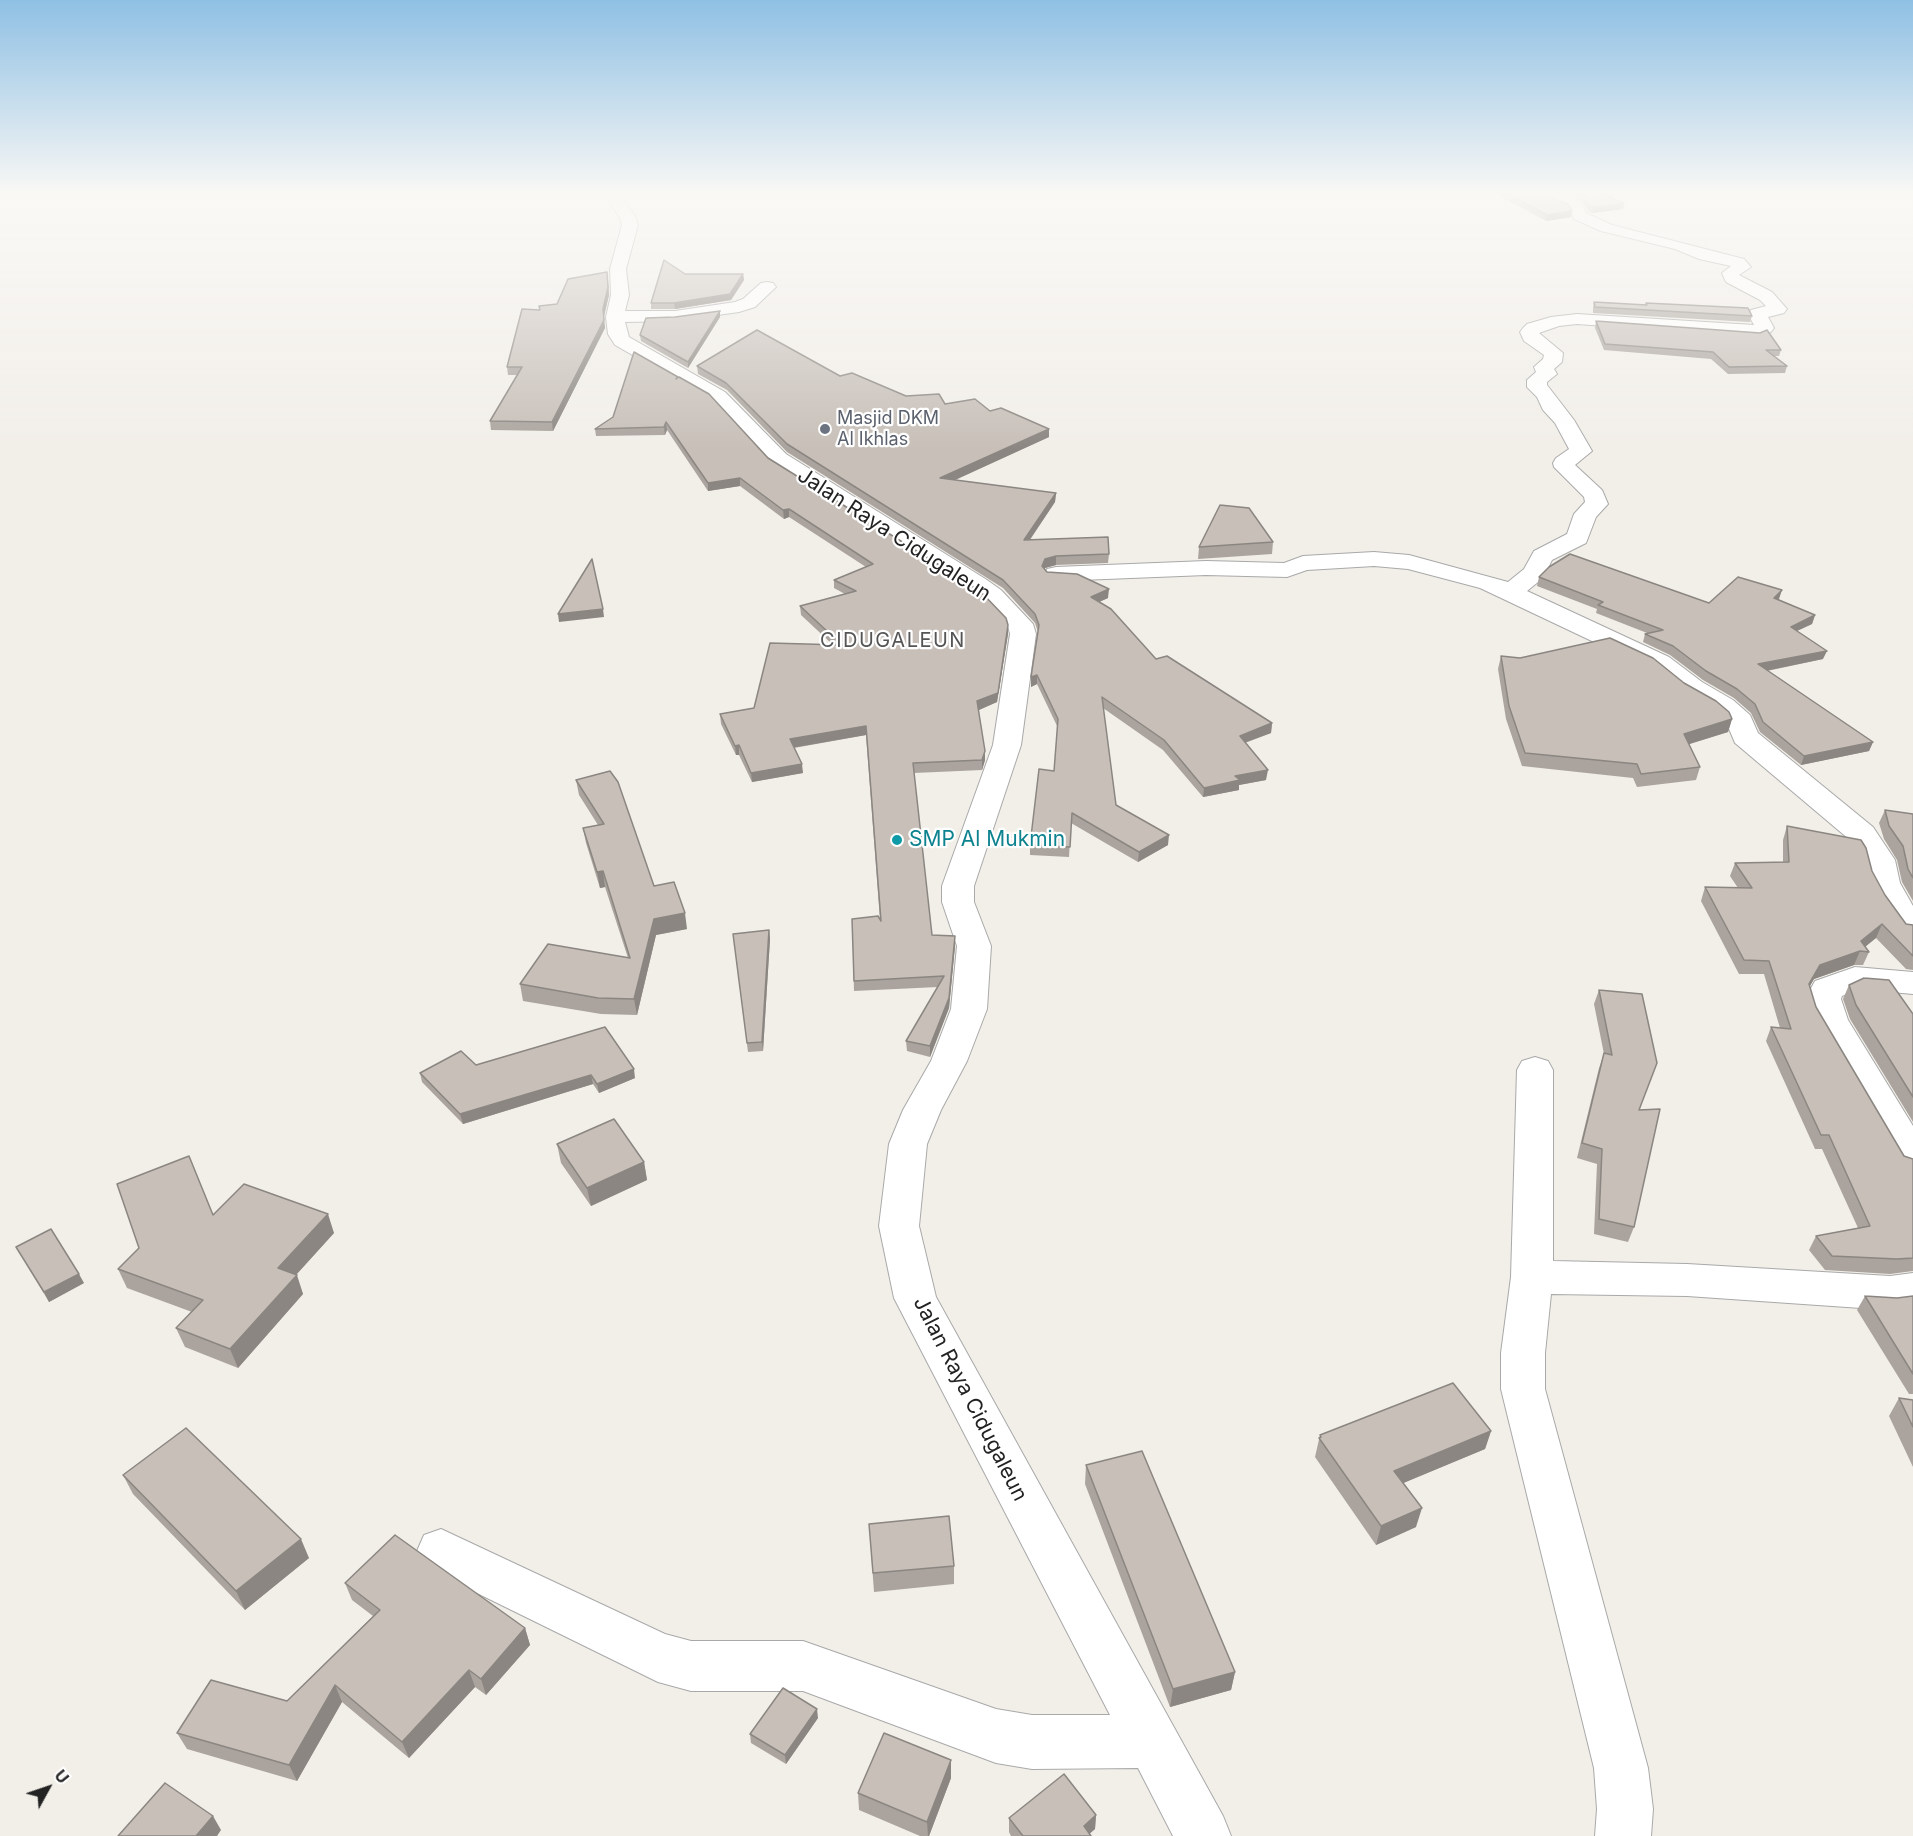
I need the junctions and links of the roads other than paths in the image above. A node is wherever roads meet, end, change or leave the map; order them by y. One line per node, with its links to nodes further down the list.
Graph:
1 (619, 279): 4 (street)
2 (1733, 279): 6 (street)
3 (767, 287): 4 (street)
4 (615, 317): 14 (street, Jalan Raya Cidugaleun)
5 (1056, 574): 6 (street)
6 (1511, 592): 7 (street)
7 (1913, 928)
8 (1913, 983): 10 (street)
9 (1535, 1070): 11 (street)
10 (1913, 1160)
11 (1532, 1276): 12 (street); 16 (street)
12 (1913, 1290)
13 (441, 1551): 14 (street)
14 (1152, 1741): 15 (street, Jalan Raya Cidugaleun)
15 (1203, 1836)
16 (1623, 1836)

